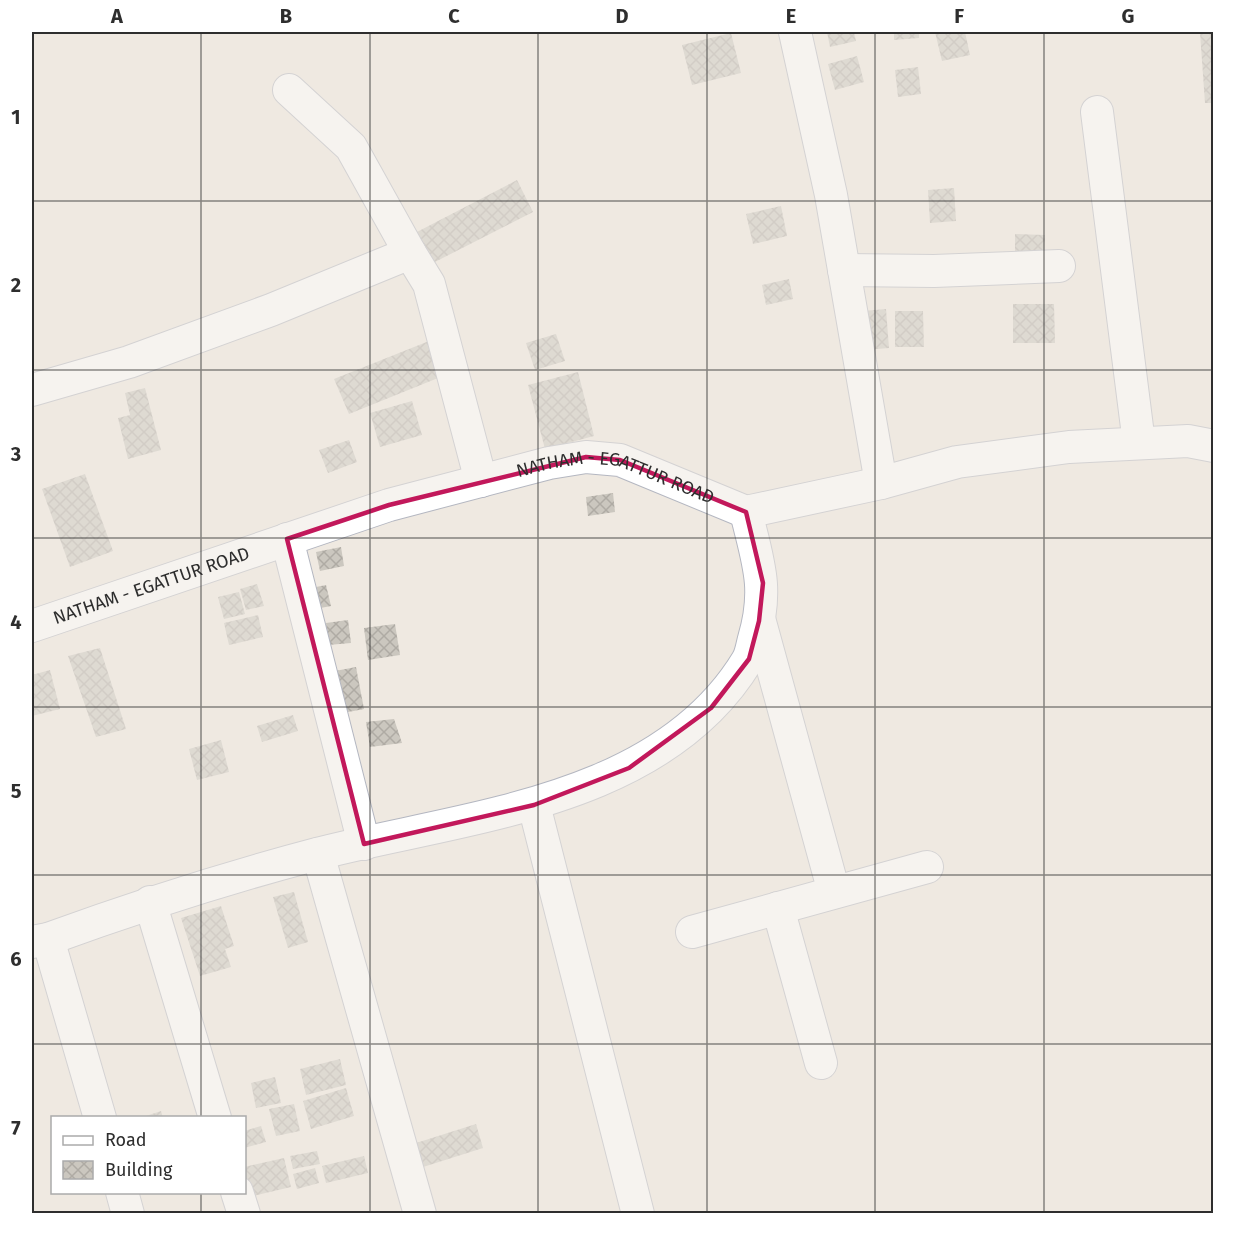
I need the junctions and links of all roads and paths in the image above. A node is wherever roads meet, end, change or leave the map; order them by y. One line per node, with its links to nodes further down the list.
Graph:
1 (795, 32): 6 (street)
2 (290, 90): 4 (street)
3 (1097, 112): 8 (street)
4 (410, 253): 7 (street); 10 (street)
5 (1059, 266): 6 (street)
6 (844, 270): 11 (street)
7 (32, 390)
8 (1139, 443): 9 (street); 11 (street)
9 (1214, 446)
10 (481, 481): 12 (street, NATHAM - EGATTUR ROAD); 13 (street, NATHAM - EGATTUR ROAD)
11 (881, 483): 12 (street)
12 (746, 512): 14 (street)
13 (287, 539): 15 (street, NATHAM - EGATTUR ROAD); 17 (street)
14 (759, 621): 16 (street); 20 (street)
15 (32, 626)
16 (534, 805): 17 (street); 33 (street)
17 (364, 844): 18 (street)
18 (318, 854): 21 (street); 32 (street)
19 (927, 867): 20 (street)
20 (834, 892): 22 (street)
21 (150, 902): 24 (street); 27 (street)
22 (778, 908): 23 (street); 25 (street)
23 (692, 932)
24 (40, 941): 26 (street)
25 (821, 1064)
26 (99, 1116)
27 (214, 1116)
28 (123, 1194): 30 (street)
29 (238, 1194): 31 (street)
30 (128, 1214)
31 (244, 1214)
32 (420, 1214)
33 (638, 1214)

